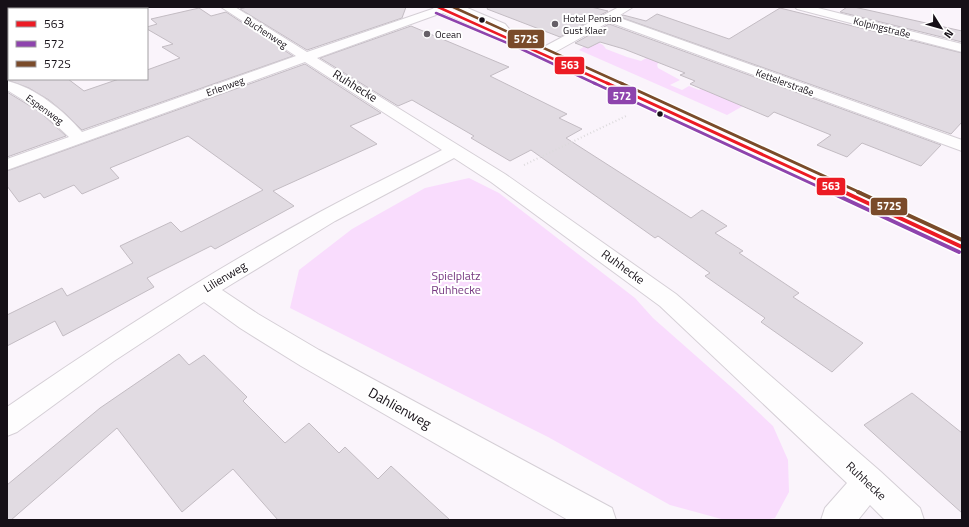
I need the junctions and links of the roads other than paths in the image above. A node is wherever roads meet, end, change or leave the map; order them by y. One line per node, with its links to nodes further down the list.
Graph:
1 (227, 7): 10 (street, Buchenweg)
2 (458, 7): 7 (lane)
3 (627, 7): 6 (street)
4 (802, 7): 8 (street, Kolpingstraße)
5 (441, 8): 7 (street); 10 (street, Erlenweg)
6 (609, 18): 9 (street); 13 (street, Kettelerstraße)
7 (505, 36): 9 (street)
8 (962, 48)
9 (543, 53): 16 (street)
10 (306, 57): 12 (street, Erlenweg); 14 (street, Ruhhecke)
11 (7, 86): 12 (street, Espenweg)
12 (79, 139): 15 (street, Erlenweg)
13 (962, 146)
14 (455, 150): 17 (street, Lilienweg); 19 (street, Ruhhecke)
15 (7, 166)
16 (962, 247)
17 (204, 290): 18 (street, Lilienweg); 20 (street, Dahlienweg)
18 (7, 423)
19 (869, 482): 21 (street); 22 (street, Ruhhecke)
20 (600, 520)
21 (837, 520)
22 (908, 520)

